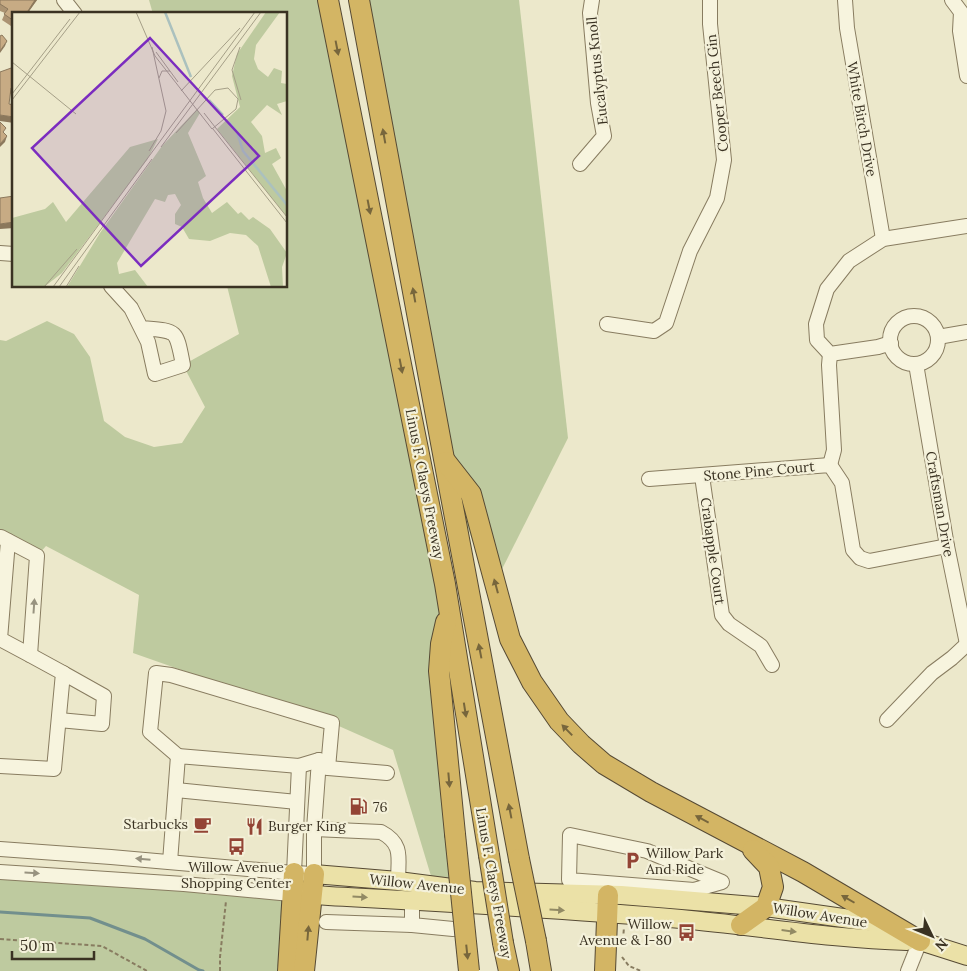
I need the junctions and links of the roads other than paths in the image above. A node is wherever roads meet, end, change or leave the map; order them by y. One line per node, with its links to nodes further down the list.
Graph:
1 (64, 0): 8 (street)
2 (328, 0): 27 (highway, Linus F. Claeys Freeway, one-way to 27)
3 (359, 0): 21 (highway, Linus F. Claeys Freeway, one-way to 3)
4 (592, 0): 10 (street, Eucalyptus Knoll)
5 (710, 0): 14 (street, Cooper Beech Gin)
6 (845, 0): 12 (street, White Birch Drive)
7 (952, 0): 9 (street)
8 (73, 12)
9 (967, 76)
10 (580, 164)
11 (967, 226): 12 (street)
12 (883, 238): 19 (street)
13 (113, 288): 15 (street)
14 (607, 324)
15 (142, 328)
16 (967, 332): 17 (street)
17 (938, 336): 18 (street); 20 (street)
18 (891, 343): 19 (street); 20 (street)
19 (830, 354): 22 (street)
20 (916, 364): 26 (street, Craftsman Drive)
21 (444, 458): 42 (highway, one-way to 21); 65 (highway, Linus F. Claeys Freeway, one-way to 21, bridge)
22 (830, 465): 23 (street, Stone Pine Court); 26 (street, Stone Pine Court)
23 (702, 476): 24 (street, Stone Pine Court); 30 (street, Crabapple Court)
24 (649, 479)
25 (4, 538): 29 (street); 29 (street, one-way to 25)
26 (947, 546): 28 (street, Craftsman Drive)
27 (448, 610): 63 (highway, one-way to 63, bridge); 64 (highway, Linus F. Claeys Freeway, one-way to 64, bridge)
28 (967, 644): 33 (street)
29 (30, 655): 31 (street)
30 (772, 665)
31 (63, 673): 32 (street); 32 (street)
32 (59, 720): 36 (street)
33 (886, 720)
34 (178, 756): 35 (street); 37 (street); 39 (street)
35 (323, 764): 37 (street); 38 (street); 41 (street)
36 (0, 766)
37 (299, 766): 40 (street)
38 (387, 773)
39 (176, 790): 40 (street); 44 (street)
40 (297, 802): 46 (street)
41 (314, 829): 46 (street); 47 (street)
42 (745, 842): 53 (highway); 59 (highway, one-way to 42)
43 (0, 849): 44 (street, Willow Avenue, one-way to 43)
44 (170, 862): 46 (street, Willow Avenue)
45 (0, 872): 49 (street, Willow Avenue, one-way to 49)
46 (304, 874): 47 (main road, Willow Avenue); 49 (highway)
47 (398, 881): 52 (main road, Willow Avenue)
48 (722, 882): 48 (street); 51 (street)
49 (302, 895): 50 (main road, Willow Avenue, one-way to 50); 61 (highway); 62 (highway, one-way to 49)
50 (412, 900): 52 (main road, Willow Avenue, one-way to 52); 57 (street)
51 (721, 904): 52 (main road, Willow Avenue); 53 (main road, Willow Avenue); 55 (street)
52 (613, 907): 55 (main road, Willow Avenue); 66 (highway)
53 (766, 907): 56 (highway); 59 (main road, Willow Avenue)
54 (326, 922): 57 (street)
55 (720, 922): 56 (main road, Willow Avenue)
56 (741, 925): 59 (main road, Willow Avenue, one-way to 59)
57 (412, 926): 58 (street)
58 (454, 929)
59 (920, 941): 60 (main road, Willow Avenue); 67 (street)
60 (967, 956)
61 (288, 971)
62 (304, 971)
63 (469, 971)
64 (509, 971)
65 (541, 971)
66 (606, 971)
67 (908, 971)

